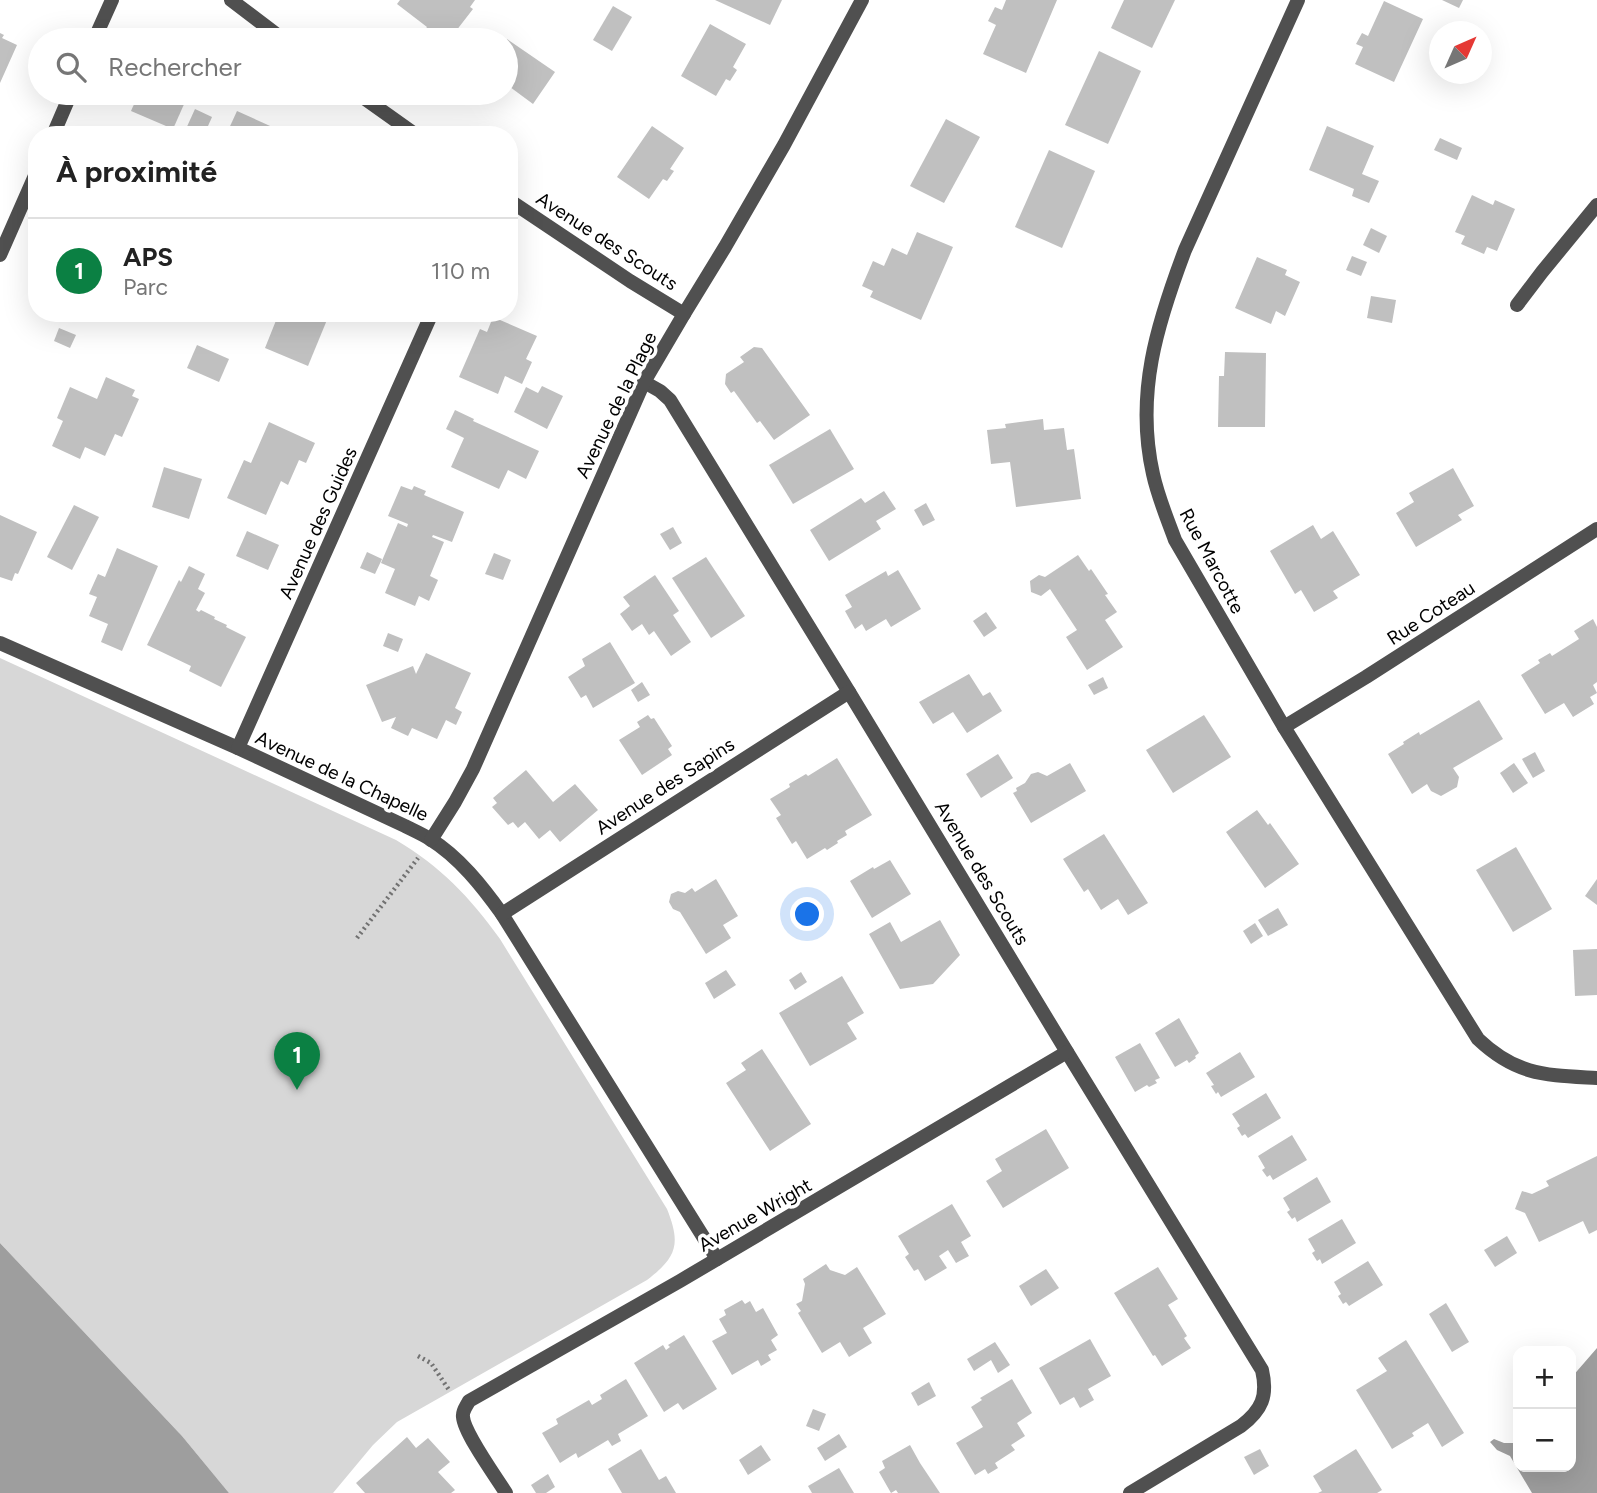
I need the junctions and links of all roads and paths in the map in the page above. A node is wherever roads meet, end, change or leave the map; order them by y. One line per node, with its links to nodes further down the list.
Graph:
1 (112, 0): 5 (street)
2 (231, 0): 6 (street)
3 (862, 0): 16 (street, Avenue de la Plage)
4 (1298, 0): 22 (street, Rue Marcotte)
5 (99, 28)
6 (268, 28)
7 (66, 105): 9 (street)
8 (373, 105): 10 (street)
9 (57, 126)
10 (403, 126)
11 (28, 191): 14 (street)
12 (1597, 205): 15 (street)
13 (518, 206): 16 (street, Avenue des Scouts)
14 (0, 255)
15 (1517, 305)
16 (684, 314): 18 (street, Avenue de la Plage)
17 (428, 322): 23 (street, Avenue des Guides)
18 (644, 382): 21 (street, Avenue des Scouts); 24 (street, Avenue de la Plage)
19 (1597, 529): 22 (street, Rue Coteau)
20 (0, 643): 23 (street, Avenue de la Chapelle)
21 (849, 692): 25 (street, Avenue des Sapins); 27 (street, Avenue des Scouts)
22 (1284, 727): 28 (street, Rue Marcotte)
23 (238, 748): 24 (street, Avenue de la Chapelle)
24 (431, 840): 25 (street, Avenue de la Chapelle); 26 (path)
25 (502, 914): 29 (street, Avenue de la Chapelle)
26 (357, 938)
27 (1067, 1052): 29 (street, Avenue Wright); 33 (street, Avenue des Scouts)
28 (1597, 1078)
29 (717, 1259): 31 (street, Avenue Wright)
30 (418, 1356): 31 (path)
31 (463, 1410): 32 (street)
32 (506, 1493)
33 (1130, 1493)

